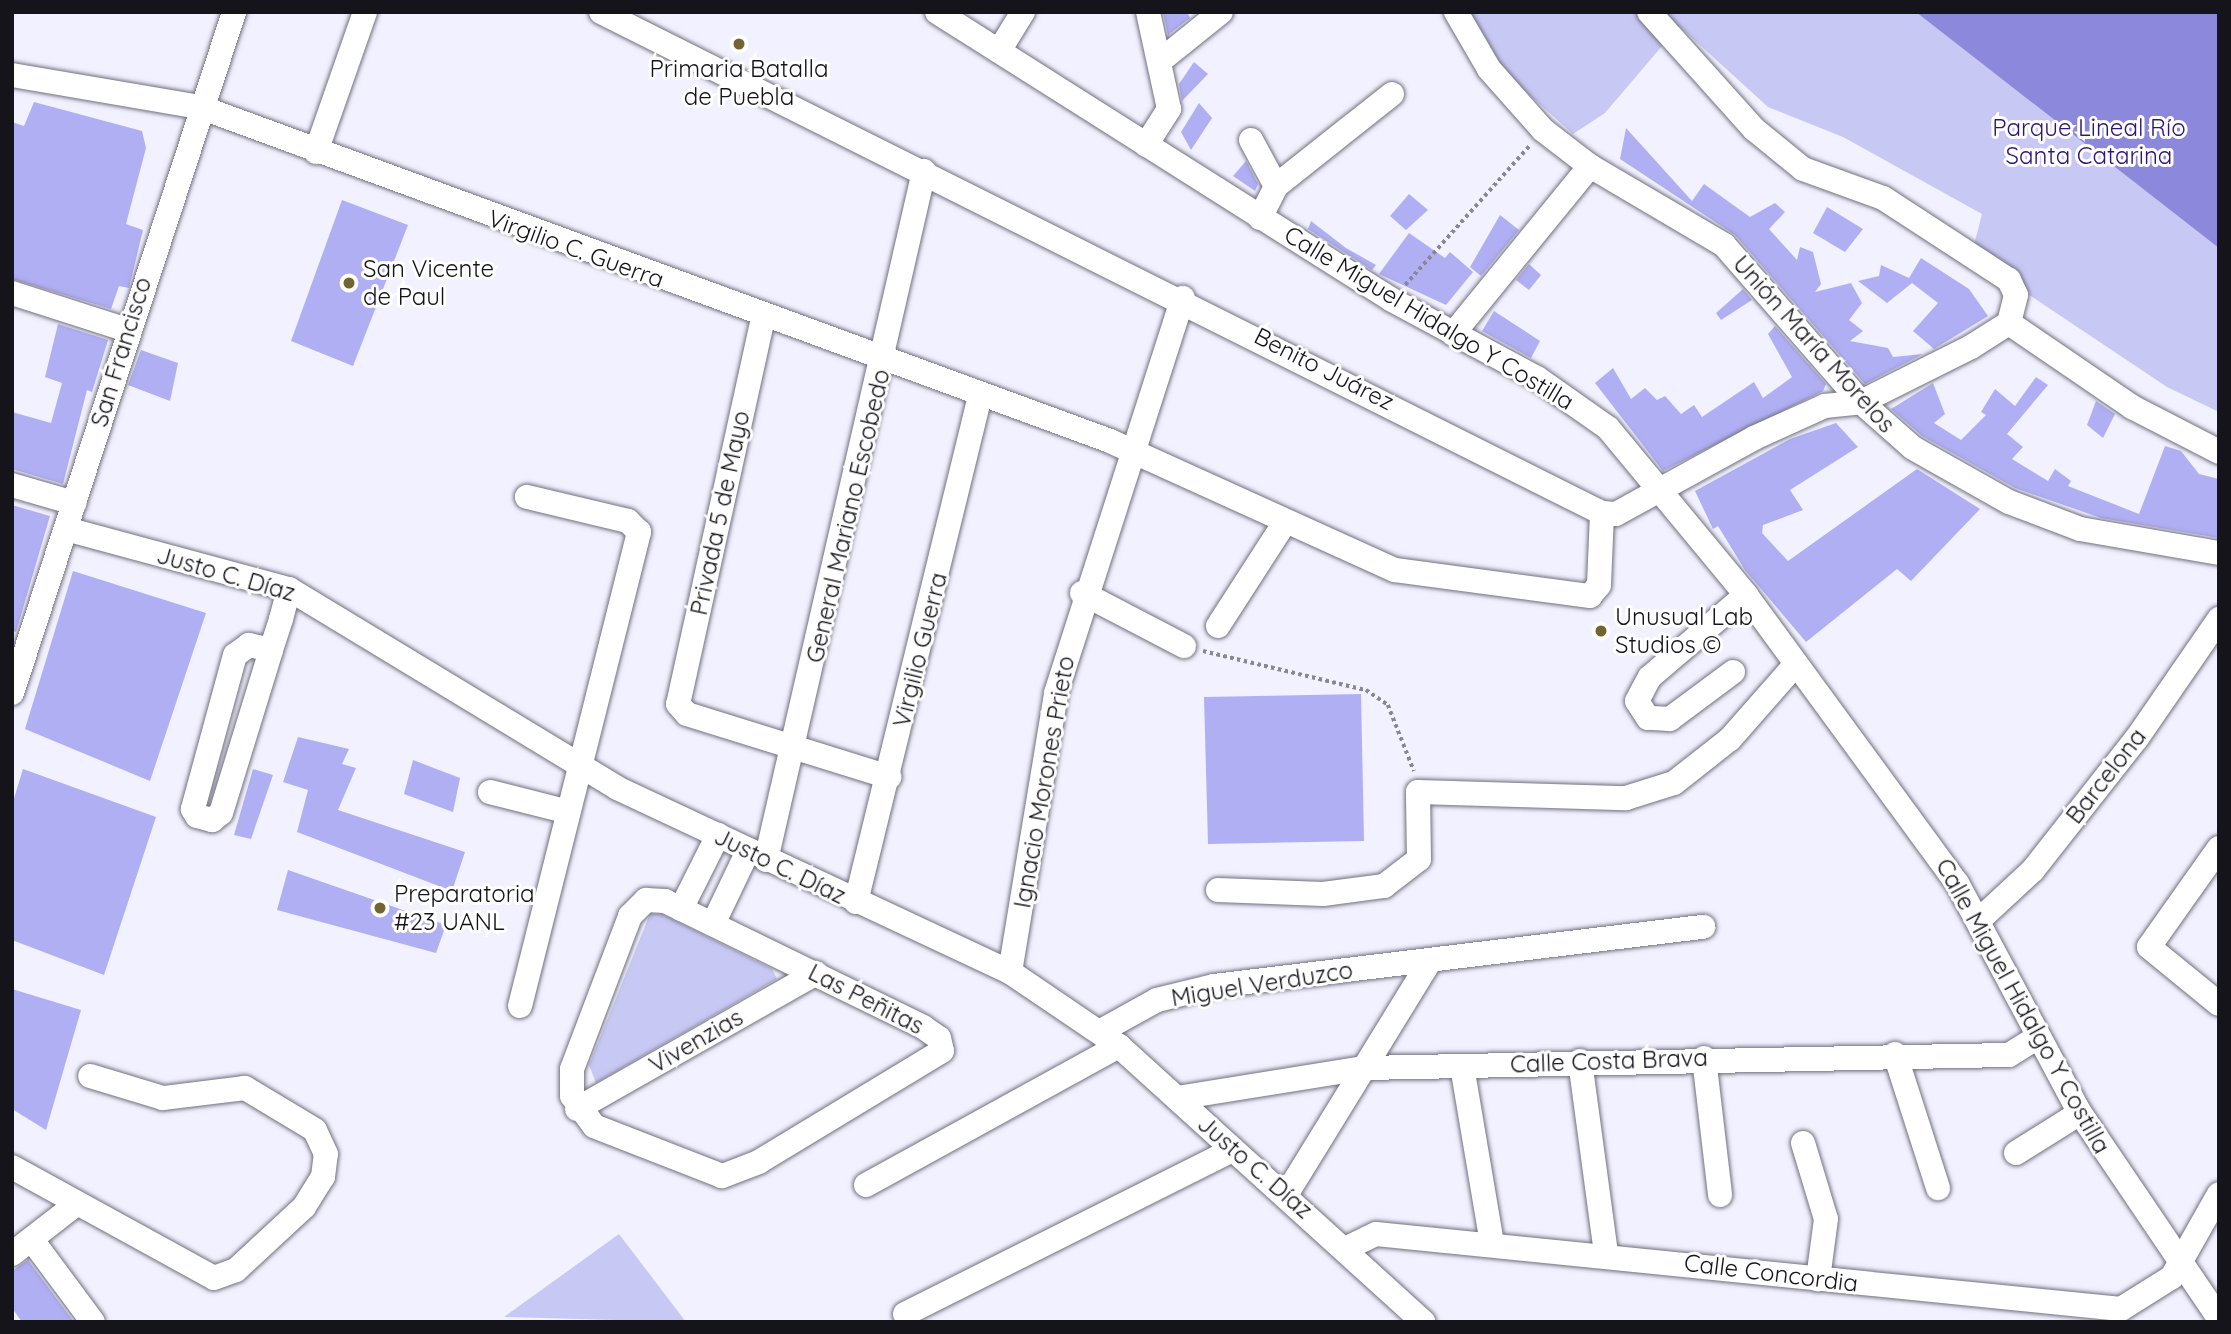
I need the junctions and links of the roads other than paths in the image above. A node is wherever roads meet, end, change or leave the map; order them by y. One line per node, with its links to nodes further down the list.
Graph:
1 (234, 12): 14 (street, San Francisco)
2 (365, 12): 17 (street)
3 (601, 12): 19 (street, Benito Juárez)
4 (937, 12): 10 (street, Calle Miguel Hidalgo Y Costilla)
5 (1023, 12): 10 (street)
6 (1148, 12): 11 (street)
7 (1221, 12): 11 (street)
8 (1649, 12): 25 (street)
9 (1469, 15): 18 (street, Unión María Morelos)
10 (999, 51): 16 (street, Calle Miguel Hidalgo Y Costilla)
11 (1160, 61): 16 (street)
12 (12, 75): 14 (street, Virgilio C. Guerra)
13 (1392, 94): 20 (street)
14 (200, 107): 17 (street, Virgilio C. Guerra); 26 (street, San Francisco)
15 (1251, 140): 20 (street)
16 (1146, 145): 21 (street, Calle Miguel Hidalgo Y Costilla)
17 (316, 152): 24 (street, Virgilio C. Guerra)
18 (1590, 166): 27 (street); 30 (street, Unión María Morelos)
19 (924, 171): 23 (street, Benito Juárez); 28 (street, General Mariano Escobedo)
20 (1276, 186): 21 (street)
21 (1260, 218): 27 (street, Calle Miguel Hidalgo Y Costilla)
22 (12, 293): 26 (street)
23 (1182, 298): 31 (street, Ignacio Morones Prieto); 37 (street, Benito Juárez)
24 (763, 318): 28 (street, Virgilio C. Guerra); 51 (street, Privada 5 de Mayo)
25 (2009, 323): 30 (street); 32 (street)
26 (127, 330): 36 (street, San Francisco)
27 (1454, 334): 34 (street, Calle Miguel Hidalgo Y Costilla)
28 (884, 360): 29 (street, Virgilio C. Guerra); 51 (street, General Mariano Escobedo)
29 (980, 396): 31 (street, Virgilio C. Guerra); 53 (street, Virgilio Guerra)
30 (1861, 402): 34 (street); 40 (street, Unión María Morelos)
31 (1133, 452): 38 (street); 42 (street, Ignacio Morones Prieto)
32 (2219, 452)
33 (12, 485): 36 (street)
34 (1664, 490): 37 (street); 43 (street, Calle Miguel Hidalgo Y Costilla)
35 (527, 497): 52 (street)
36 (74, 503): 39 (street, San Francisco)
37 (1602, 513): 38 (street)
38 (1283, 525): 45 (street)
39 (66, 529): 41 (street, Justo C. Díaz); 50 (street, San Francisco)
40 (2219, 552)
41 (289, 589): 47 (street); 52 (street, Justo C. Díaz)
42 (1082, 593): 46 (street); 66 (street, Ignacio Morones Prieto)
43 (1746, 595): 48 (street, Calle Miguel Hidalgo Y Costilla); 49 (street)
44 (2219, 619): 62 (street, Barcelona)
45 (1218, 626)
46 (1184, 646)
47 (271, 650): 47 (street)
48 (1796, 664): 59 (street); 62 (street, Calle Miguel Hidalgo Y Costilla)
49 (1733, 672)
50 (12, 693)
51 (793, 747): 53 (street); 58 (street, General Mariano Escobedo)
52 (575, 765): 55 (street); 56 (street, Justo C. Díaz)
53 (889, 777): 60 (street, Virgilio Guerra)
54 (490, 792): 55 (street)
55 (569, 812): 69 (street)
56 (718, 835): 58 (street, Justo C. Díaz); 61 (street)
57 (2219, 848): 68 (street)
58 (757, 855): 60 (street, Justo C. Díaz); 63 (street, General Mariano Escobedo)
59 (1218, 890)
60 (856, 902): 66 (street, Justo C. Díaz)
61 (681, 909): 63 (street, Las Peñitas); 79 (street, Las Peñitas)
62 (1978, 921): 70 (street, Calle Miguel Hidalgo Y Costilla)
63 (713, 924): 67 (street, Las Peñitas)
64 (1703, 927): 65 (street, Miguel Verduzco)
65 (1430, 961): 71 (street, Miguel Verduzco); 76 (street)
66 (1010, 972): 71 (street, Justo C. Díaz)
67 (816, 973): 79 (street, Vivenzias); 79 (street, Las Peñitas)
68 (2219, 1004)
69 (520, 1006)
70 (2038, 1037): 72 (street, Calle Costa Brava); 80 (street, Calle Miguel Hidalgo Y Costilla)
71 (1110, 1038): 78 (street, Justo C. Díaz); 85 (street, Miguel Verduzco)
72 (1895, 1054): 73 (street, Calle Costa Brava); 86 (street)
73 (1704, 1058): 74 (street, Calle Costa Brava); 89 (street)
74 (1580, 1061): 75 (street, Calle Costa Brava); 94 (street)
75 (1462, 1066): 76 (street, Calle Costa Brava); 91 (street)
76 (1366, 1068): 78 (street, Calle Costa Brava); 88 (street)
77 (90, 1076): 90 (street)
78 (1177, 1098): 82 (street, Justo C. Díaz)
79 (578, 1109)
80 (2080, 1113): 83 (street); 95 (street, Calle Miguel Hidalgo Y Costilla)
81 (1804, 1143): 96 (street)
82 (1232, 1150): 88 (street, Justo C. Díaz); 98 (street)
83 (2016, 1153)
84 (12, 1167): 90 (street)
85 (866, 1185)
86 (1938, 1188)
87 (2219, 1194): 95 (street, Calle Concordia)
88 (1286, 1195): 93 (street, Justo C. Díaz)
89 (1720, 1195)
90 (75, 1205): 92 (street)
91 (1492, 1244): 93 (street, Calle Concordia); 94 (street, Calle Concordia)
92 (22, 1247): 101 (street)
93 (1347, 1248): 100 (street, Justo C. Díaz)
94 (1606, 1253): 96 (street, Calle Concordia)
95 (2181, 1264): 97 (street, Calle Concordia); 99 (street, Calle Miguel Hidalgo Y Costilla)
96 (1818, 1279): 97 (street, Calle Concordia)
97 (2040, 1313)
98 (905, 1314)
99 (2219, 1318)
100 (1422, 1321)
101 (93, 1322)

